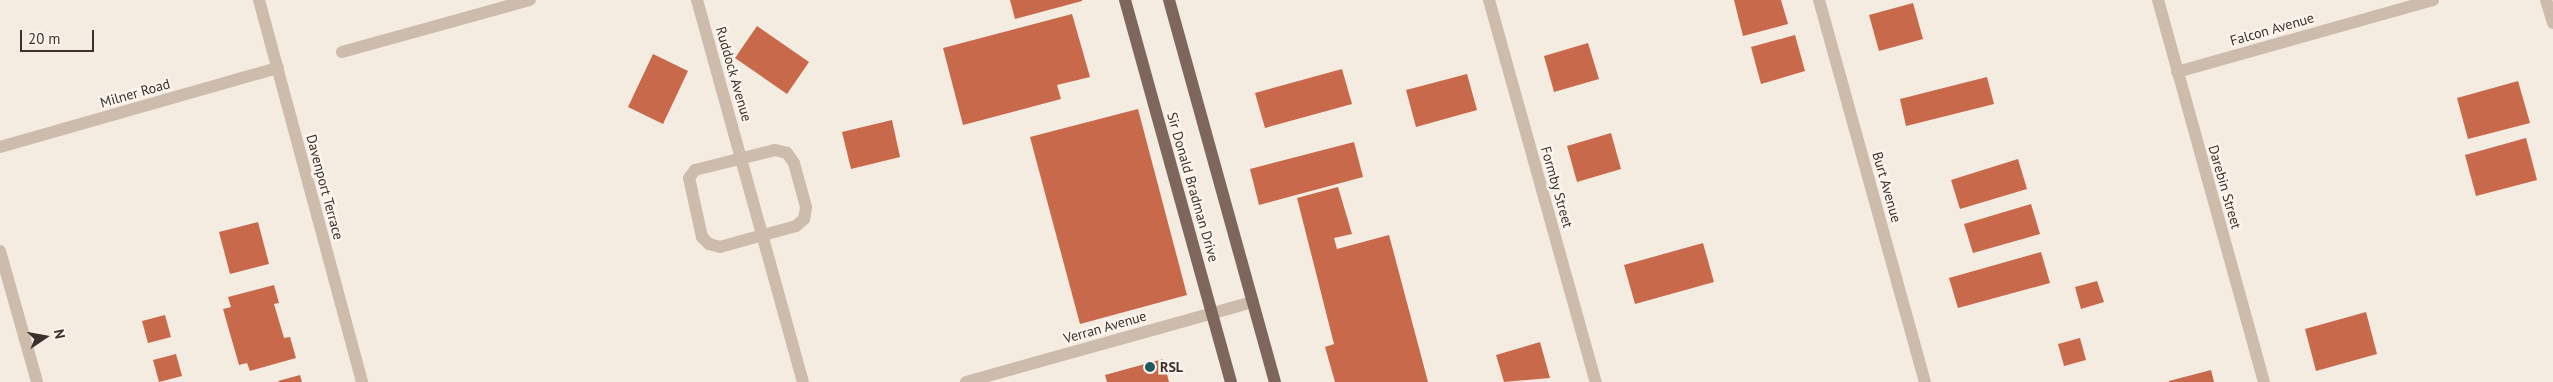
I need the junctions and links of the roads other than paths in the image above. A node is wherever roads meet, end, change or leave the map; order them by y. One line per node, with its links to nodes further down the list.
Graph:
1 (259, 0): 13 (street, Davenport Terrace)
2 (530, 0): 12 (street)
3 (697, 0): 16 (street, Ruddock Avenue)
4 (1125, 0): 20 (main road, Sir Donald Bradman Drive)
5 (1169, 0): 19 (main road, Sir Donald Bradman Drive)
6 (1489, 0): 27 (street, Formby Street)
7 (1819, 0): 28 (street, Burt Avenue)
8 (2158, 0): 14 (street, Darebin Street)
9 (2433, 0): 14 (street, Falcon Avenue)
10 (2546, 0): 11 (street)
11 (2553, 23)
12 (342, 52)
13 (278, 68): 15 (street, Milner Road); 22 (street, Davenport Terrace)
14 (2178, 72): 29 (street, Darebin Street)
15 (0, 147)
16 (741, 156): 17 (street, Ruddock Avenue); 17 (street); 17 (street)
17 (761, 235): 23 (street, Ruddock Avenue)
18 (0, 251): 21 (street)
19 (1253, 302): 20 (street, Verran Avenue); 26 (main road, Sir Donald Bradman Drive)
20 (1212, 312): 24 (street, Verran Avenue); 25 (main road, Sir Donald Bradman Drive)
21 (37, 382)
22 (362, 382)
23 (803, 382)
24 (966, 382)
25 (1231, 382)
26 (1275, 382)
27 (1596, 382)
28 (1925, 382)
29 (2264, 382)

